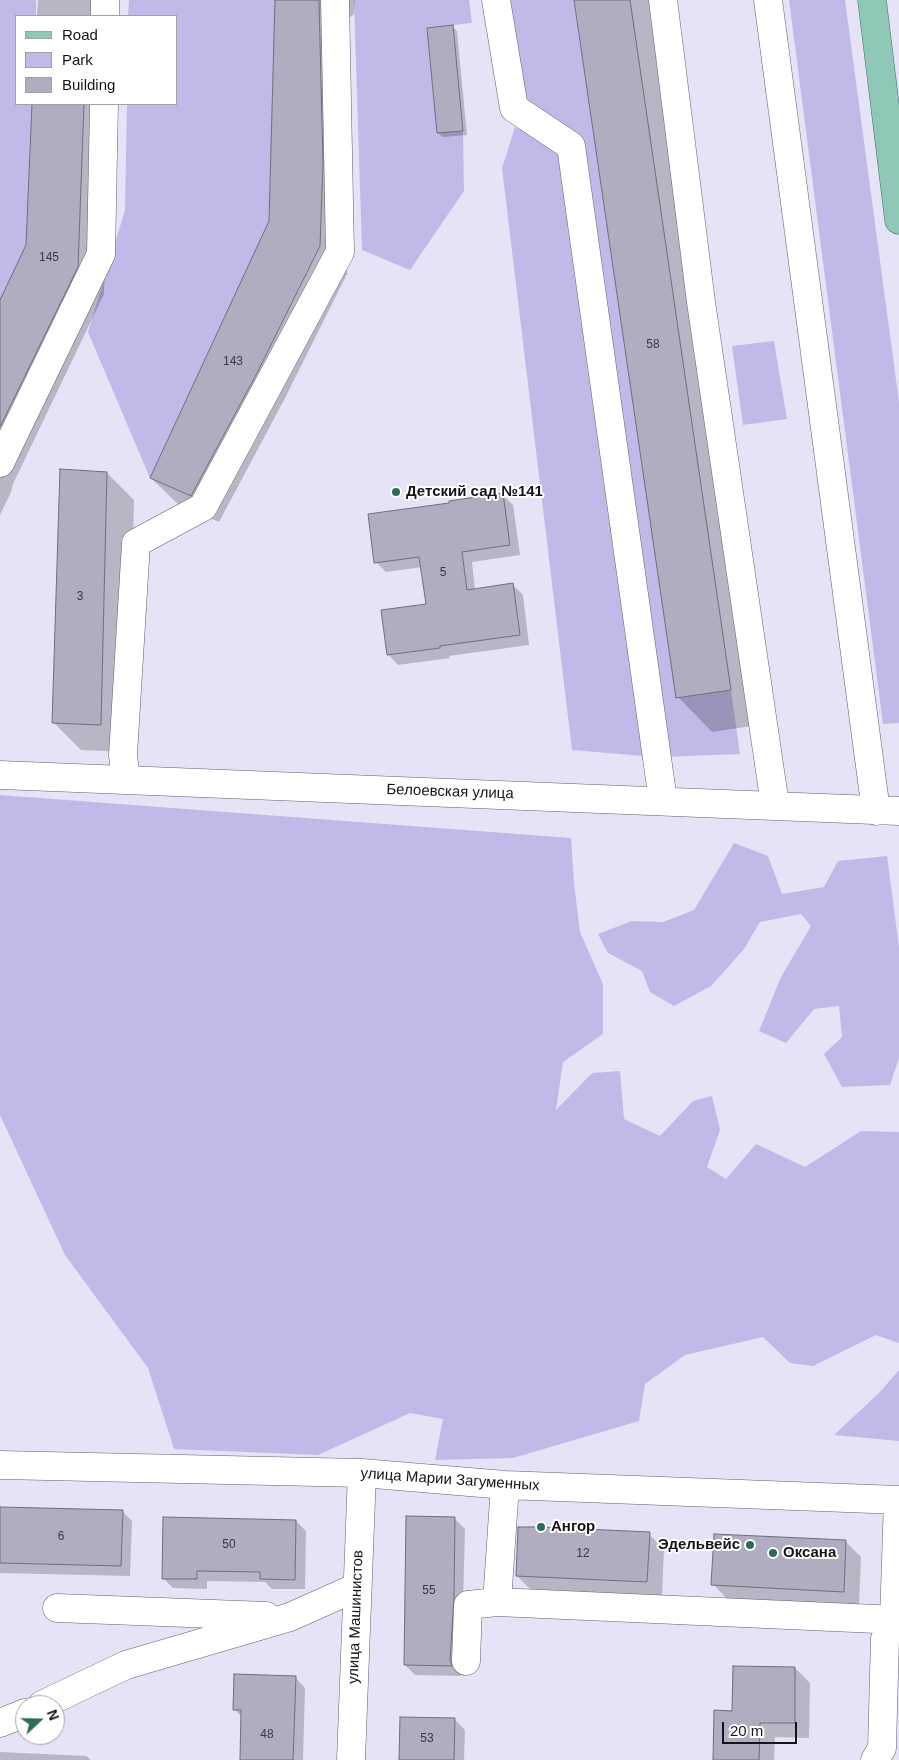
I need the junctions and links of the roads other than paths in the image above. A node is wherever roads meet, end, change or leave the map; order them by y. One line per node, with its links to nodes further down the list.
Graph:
1 (106, 0): 7 (street)
2 (335, 0): 12 (street)
3 (496, 0): 13 (street)
4 (663, 0): 14 (street)
5 (768, 0): 15 (street)
6 (872, 0): 9 (main road)
7 (105, 15)
8 (104, 105): 10 (street)
9 (899, 220)
10 (0, 463)
11 (0, 775): 12 (street, Белоевская улица)
12 (126, 780): 13 (street, Белоевская улица)
13 (663, 801): 14 (street, Белоевская улица)
14 (775, 805): 15 (street, Белоевская улица)
15 (888, 811)
16 (0, 1465): 17 (street, улица Марии Загуменных)
17 (362, 1473): 18 (street, улица Марии Загуменных); 20 (street, улица Машинистов)
18 (505, 1485): 19 (street, улица Марии Загуменных); 21 (street)
19 (898, 1500): 24 (street)
20 (358, 1587): 23 (street); 29 (street, улица Машинистов)
21 (497, 1602): 24 (street); 25 (street)
22 (57, 1608): 23 (street)
23 (290, 1616): 26 (street)
24 (897, 1620): 30 (street)
25 (466, 1661)
26 (63, 1695)
27 (15, 1717): 28 (street)
28 (0, 1723)
29 (351, 1760)
30 (874, 1760)

